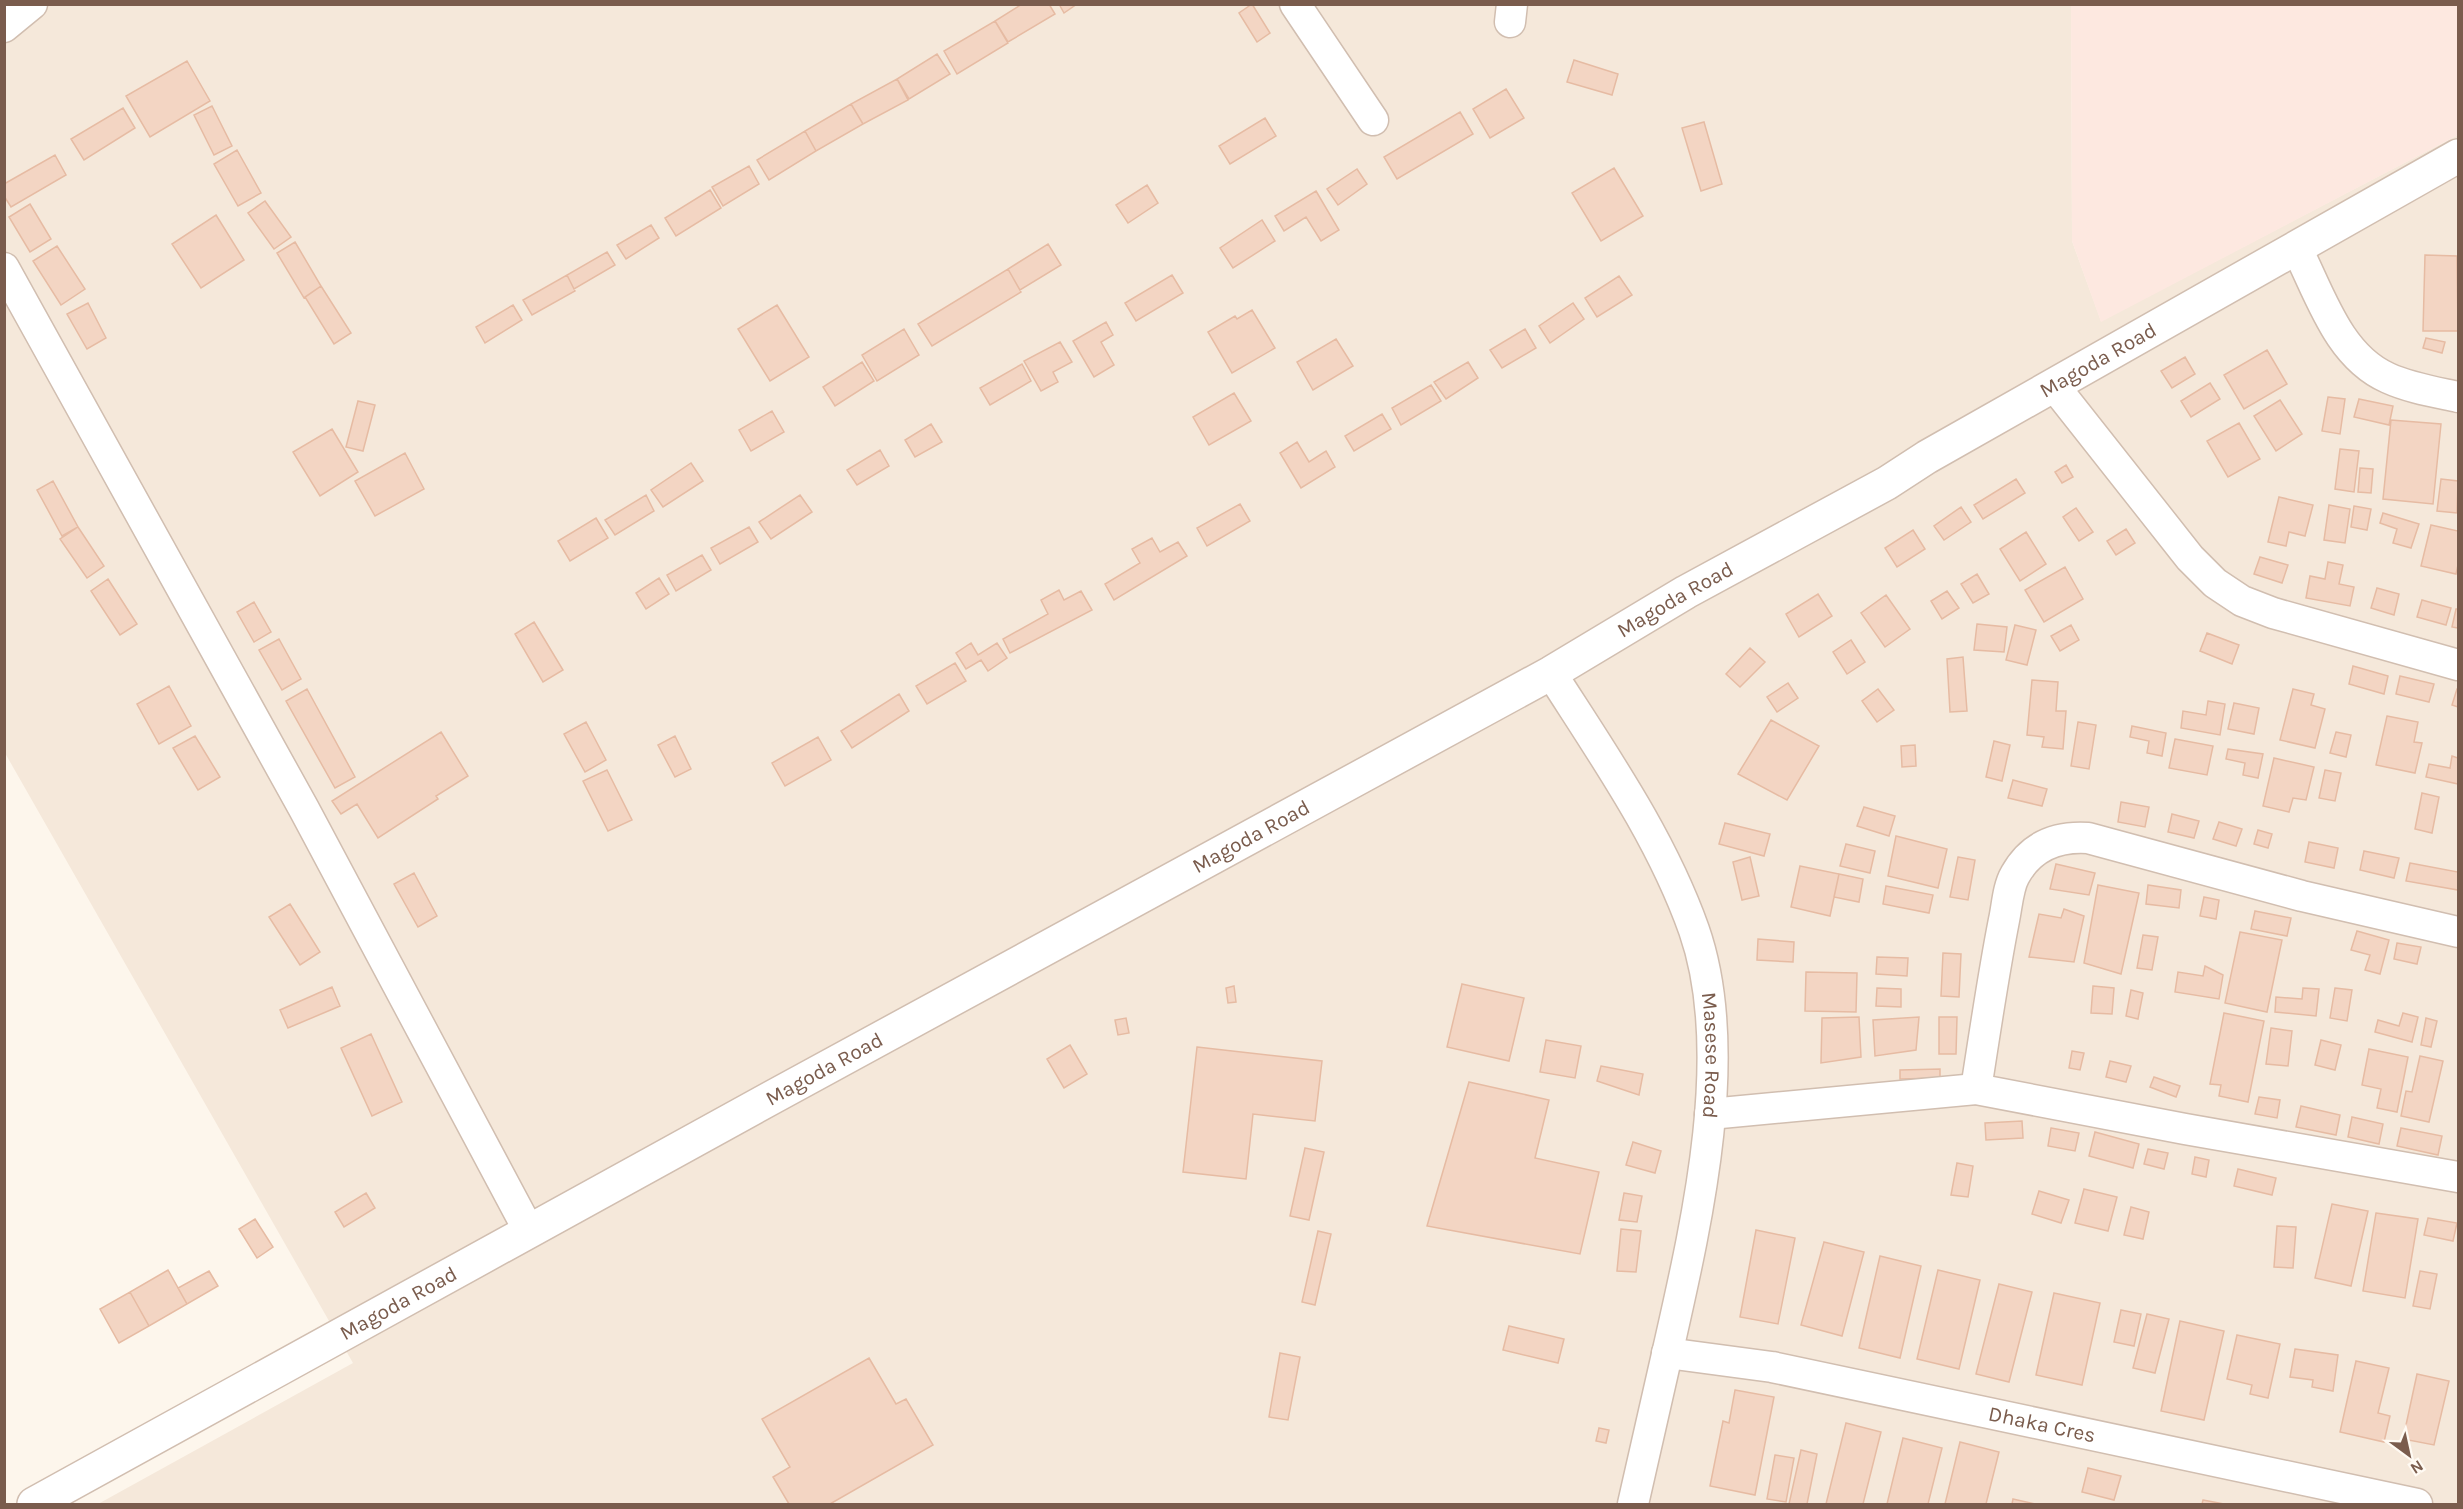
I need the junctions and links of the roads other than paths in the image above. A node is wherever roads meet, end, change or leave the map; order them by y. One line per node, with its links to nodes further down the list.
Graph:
1 (32, 4): 3 (street)
2 (1295, 4): 4 (street)
3 (4, 27)
4 (1374, 120)
5 (2458, 156): 6 (street, Magoda Road)
6 (2297, 249): 8 (street, Magoda Road); 9 (street)
7 (4, 268): 16 (street)
8 (2055, 387): 10 (street); 11 (street, Magoda Road)
9 (2458, 397)
10 (2458, 664)
11 (1551, 673): 14 (street, Masese Road); 16 (street, Magoda Road)
12 (2458, 932): 13 (street)
13 (1976, 1089): 14 (street); 15 (street)
14 (1710, 1114): 17 (street, Masese Road)
15 (2458, 1177)
16 (530, 1231): 18 (street, Magoda Road)
17 (1667, 1353): 19 (street, Masese Road); 20 (street, Dhaka Cres)
18 (34, 1504)
19 (1633, 1504)
20 (2417, 1504)

